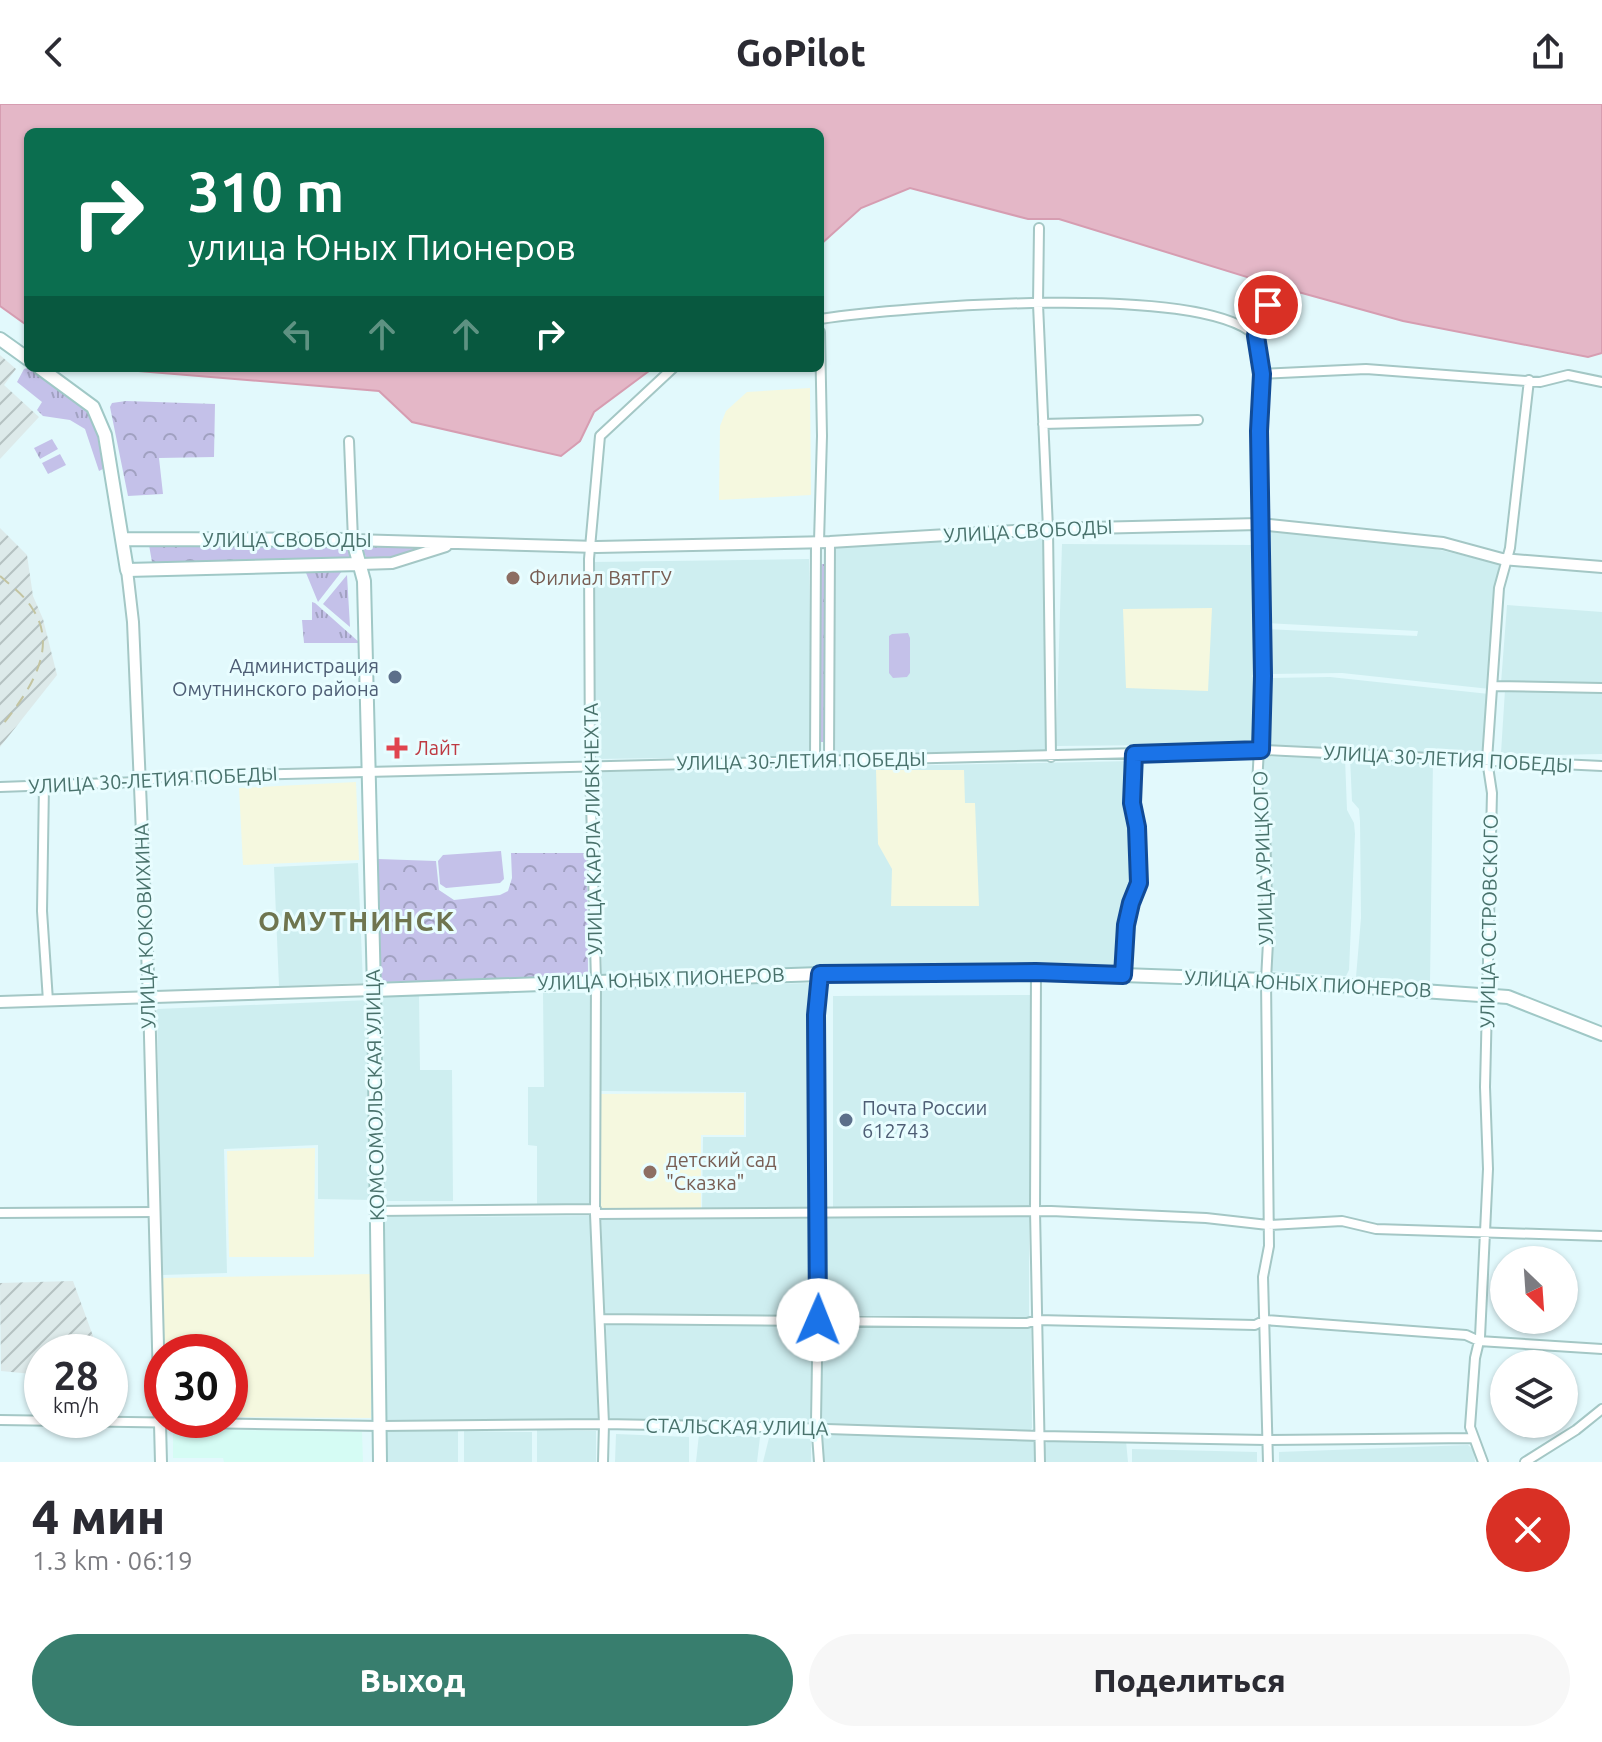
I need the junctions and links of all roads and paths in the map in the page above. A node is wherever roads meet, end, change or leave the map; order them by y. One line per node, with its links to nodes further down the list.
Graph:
1 (1039, 228): 2 (street)
2 (1038, 304): 4 (street); 5 (street); 15 (street)
3 (1268, 305): 5 (street)
4 (824, 319)
5 (1256, 336): 11 (street, УЛИЦА УРИЦКОГО)
6 (0, 339): 7 (main road)
7 (24, 356)
8 (46, 372): 19 (main road, УЛИЦА КОКОВИХИНА)
9 (669, 372): 23 (street, УЛИЦА КАРЛА ЛИБКНЕХТА)
10 (821, 372): 21 (street)
11 (1262, 374): 12 (street); 17 (street, УЛИЦА УРИЦКОГО)
12 (1529, 380): 13 (street); 24 (street, УЛИЦА ОСТРОВСКОГО)
13 (1602, 382)
14 (1198, 420): 15 (street)
15 (1043, 424): 18 (street)
16 (349, 441): 20 (street, КОМСОМОЛЬСКАЯ УЛИЦА)
17 (1259, 524): 18 (street, УЛИЦА СВОБОДЫ); 24 (street, УЛИЦА СВОБОДЫ); 30 (street, УЛИЦА УРИЦКОГО)
18 (1048, 529): 21 (street, УЛИЦА СВОБОДЫ); 32 (street)
19 (122, 539): 20 (main road, УЛИЦА СВОБОДЫ); 27 (main road, УЛИЦА КОКОВИХИНА)
20 (353, 540): 22 (street, УЛИЦА СВОБОДЫ); 25 (main road, КОМСОМОЛЬСКАЯ УЛИЦА)
21 (822, 542): 23 (street, УЛИЦА СВОБОДЫ); 33 (street); 34 (street)
22 (451, 543): 23 (street, УЛИЦА СВОБОДЫ); 25 (street, УЛИЦА СВОБОДЫ)
23 (590, 547): 37 (street, УЛИЦА КАРЛА ЛИБКНЕХТА)
24 (1508, 559): 26 (street, УЛИЦА СВОБОДЫ); 28 (street, УЛИЦА ОСТРОВСКОГО)
25 (360, 564): 27 (main road, УЛИЦА СВОБОДЫ); 38 (main road, КОМСОМОЛЬСКАЯ УЛИЦА)
26 (1602, 567)
27 (127, 570): 39 (street, УЛИЦА КОКОВИХИНА)
28 (1493, 686): 29 (street); 35 (street, УЛИЦА ОСТРОВСКОГО)
29 (1602, 688)
30 (1261, 750): 31 (street, УЛИЦА 30-ЛЕТИЯ ПОБЕДЫ); 35 (street, УЛИЦА 30-ЛЕТИЯ ПОБЕДЫ); 46 (street, УЛИЦА УРИЦКОГО)
31 (1134, 754): 32 (street, УЛИЦА 30-ЛЕТИЯ ПОБЕДЫ); 44 (street)
32 (1051, 757): 34 (street, УЛИЦА 30-ЛЕТИЯ ПОБЕДЫ)
33 (815, 760): 34 (street, УЛИЦА 30-ЛЕТИЯ ПОБЕДЫ); 37 (street, УЛИЦА 30-ЛЕТИЯ ПОБЕДЫ)
34 (829, 760)
35 (1487, 760): 36 (street, УЛИЦА 30-ЛЕТИЯ ПОБЕДЫ); 48 (street, УЛИЦА ОСТРОВСКОГО)
36 (1602, 766)
37 (590, 767): 38 (street, УЛИЦА 30-ЛЕТИЯ ПОБЕДЫ); 45 (street, УЛИЦА КАРЛА ЛИБКНЕХТА)
38 (369, 771): 39 (street, УЛИЦА 30-ЛЕТИЯ ПОБЕДЫ); 47 (main road, КОМСОМОЛЬСКАЯ УЛИЦА)
39 (139, 782): 40 (street, УЛИЦА 30-ЛЕТИЯ ПОБЕДЫ); 49 (street, УЛИЦА КОКОВИХИНА)
40 (44, 784): 41 (street, УЛИЦА 30-ЛЕТИЯ ПОБЕДЫ); 50 (street)
41 (0, 787)
42 (1036, 972): 43 (main road, УЛИЦА ЮНЫХ ПИОНЕРОВ); 44 (main road, УЛИЦА ЮНЫХ ПИОНЕРОВ); 54 (street)
43 (820, 974): 45 (main road, УЛИЦА ЮНЫХ ПИОНЕРОВ); 57 (street)
44 (1123, 975): 46 (main road, УЛИЦА ЮНЫХ ПИОНЕРОВ)
45 (596, 980): 47 (main road, УЛИЦА ЮНЫХ ПИОНЕРОВ); 56 (street, УЛИЦА КАРЛА ЛИБКНЕХТА)
46 (1266, 980): 48 (main road, УЛИЦА ЮНЫХ ПИОНЕРОВ); 59 (street, УЛИЦА УРИЦКОГО)
47 (374, 990): 49 (street, УЛИЦА ЮНЫХ ПИОНЕРОВ); 53 (main road, КОМСОМОЛЬСКАЯ УЛИЦА)
48 (1489, 994): 52 (main road, УЛИЦА ЮНЫХ ПИОНЕРОВ); 60 (street, УЛИЦА ОСТРОВСКОГО)
49 (149, 998): 50 (street, УЛИЦА ЮНЫХ ПИОНЕРОВ); 55 (street, УЛИЦА КОКОВИХИНА)
50 (48, 1001): 51 (street, УЛИЦА ЮНЫХ ПИОНЕРОВ)
51 (0, 1002)
52 (1602, 1034)
53 (377, 1211): 56 (street); 74 (main road, КОМСОМОЛЬСКАЯ УЛИЦА)
54 (1035, 1211): 57 (street); 59 (street); 64 (street)
55 (154, 1212): 58 (street); 66 (street, УЛИЦА КОКОВИХИНА)
56 (596, 1212): 57 (street); 62 (street, УЛИЦА КАРЛА ЛИБКНЕХТА)
57 (819, 1212): 63 (street)
58 (0, 1213)
59 (1268, 1225): 60 (street); 65 (street, УЛИЦА УРИЦКОГО)
60 (1483, 1232): 61 (street); 67 (street, УЛИЦА ОСТРОВСКОГО)
61 (1602, 1236)
62 (600, 1319): 63 (street); 73 (street, УЛИЦА КАРЛА ЛИБКНЕХТА)
63 (818, 1320): 64 (street); 75 (street)
64 (1037, 1320): 65 (street); 76 (street)
65 (1265, 1320): 67 (street); 79 (street, УЛИЦА УРИЦКОГО)
66 (157, 1334)
67 (1479, 1341): 68 (street); 78 (street, УЛИЦА ОСТРОВСКОГО)
68 (1602, 1349)
69 (1602, 1409): 87 (street)
70 (0, 1420): 71 (street, СТАЛЬСКАЯ УЛИЦА)
71 (144, 1422)
72 (248, 1424): 74 (street, СТАЛЬСКАЯ УЛИЦА)
73 (604, 1424): 74 (street, СТАЛЬСКАЯ УЛИЦА); 75 (street, СТАЛЬСКАЯ УЛИЦА); 82 (street, УЛИЦА КАРЛА ЛИБКНЕХТА)
74 (381, 1426): 81 (main road, КОМСОМОЛЬСКАЯ УЛИЦА)
75 (816, 1428): 76 (street, СТАЛЬСКАЯ УЛИЦА); 83 (street)
76 (1040, 1436): 79 (street, СТАЛЬСКАЯ УЛИЦА); 84 (street)
77 (160, 1438): 80 (street, УЛИЦА КОКОВИХИНА)
78 (1474, 1438): 79 (street, СТАЛЬСКАЯ УЛИЦА); 86 (street, УЛИЦА ОСТРОВСКОГО)
79 (1266, 1440): 85 (street, УЛИЦА УРИЦКОГО)
80 (161, 1462)
81 (380, 1462)
82 (603, 1462)
83 (819, 1462)
84 (1040, 1462)
85 (1268, 1462)
86 (1483, 1462)
87 (1525, 1462)

